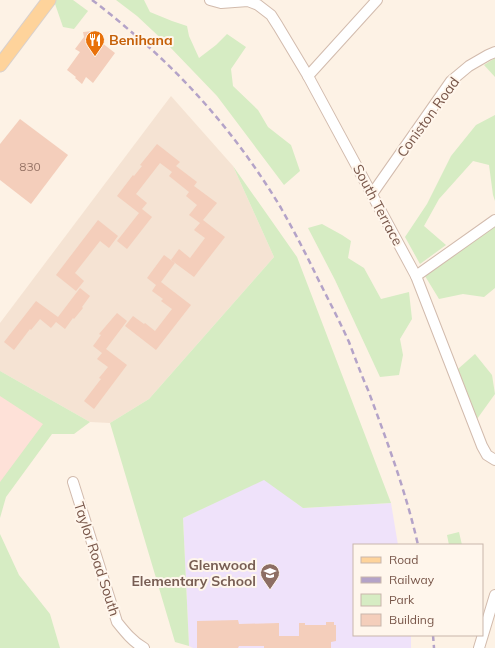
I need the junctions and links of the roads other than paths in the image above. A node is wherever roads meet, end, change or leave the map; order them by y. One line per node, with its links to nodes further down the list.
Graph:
1 (49, 0): 6 (main road)
2 (210, 0): 4 (street, South Terrace)
3 (377, 0): 7 (street)
4 (248, 1): 7 (street, South Terrace)
5 (495, 52): 8 (street, Coniston Road)
6 (0, 65)
7 (308, 76): 8 (street, South Terrace)
8 (372, 194): 10 (street, South Terrace)
9 (495, 220): 10 (street)
10 (416, 276): 11 (street, South Terrace)
11 (495, 460)
12 (73, 482): 16 (street, Taylor Road South)
13 (495, 594): 14 (street)
14 (483, 634)
15 (483, 636): 17 (street)
16 (144, 648)
17 (479, 648)

